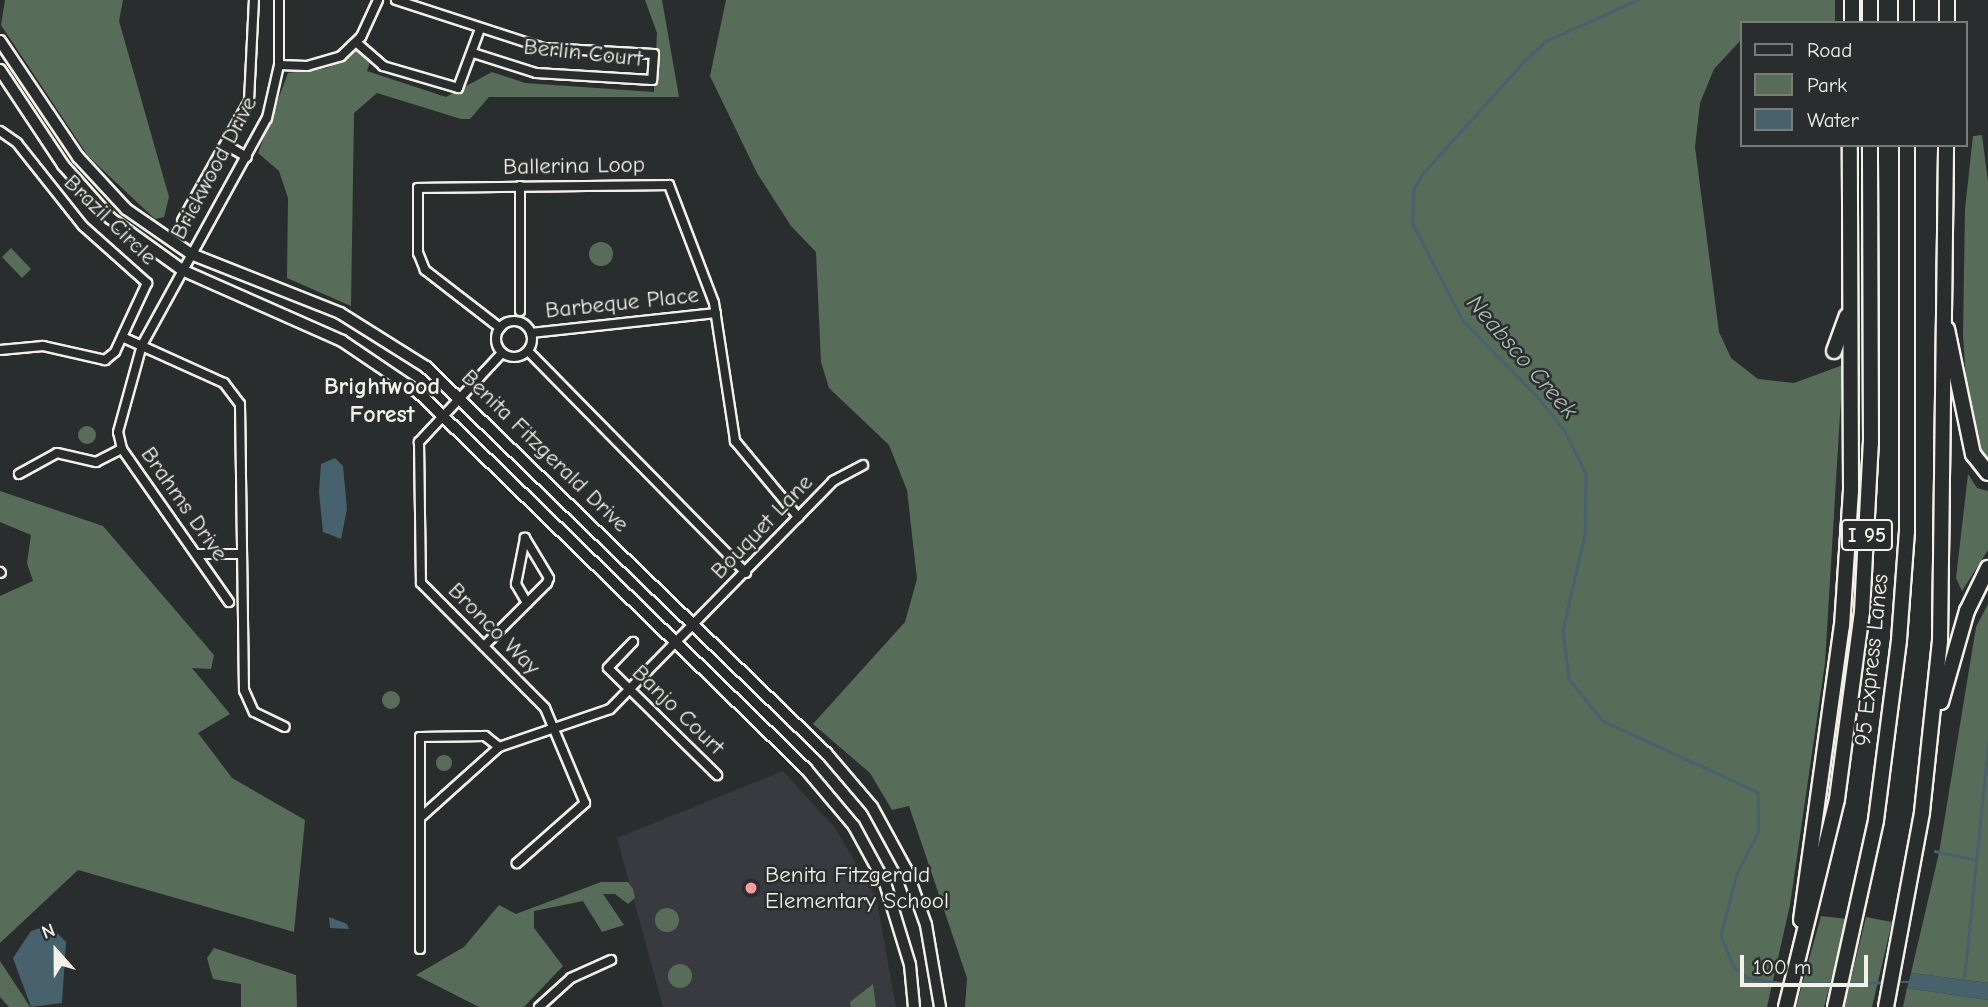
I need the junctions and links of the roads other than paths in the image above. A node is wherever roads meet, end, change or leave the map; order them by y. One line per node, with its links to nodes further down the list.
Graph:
1 (254, 0): 20 (street)
2 (279, 0): 17 (street, Brickwood Drive)
3 (379, 0): 15 (street)
4 (396, 0): 13 (street, Berlin Court)
5 (1852, 0): 9 (highway)
6 (1870, 0): 10 (highway)
7 (1906, 0): 11 (highway)
8 (1947, 0): 12 (highway)
9 (1852, 21)
10 (1870, 21)
11 (1906, 21)
12 (1947, 21)
13 (480, 29): 16 (street); 16 (street, Berlin Court)
14 (0, 41): 28 (main road, Benita Fitzgerald Drive)
15 (357, 43): 16 (street); 17 (street)
16 (473, 53)
17 (279, 65): 25 (street, Brickwood Drive)
18 (2, 77): 30 (main road, Benita Fitzgerald Drive)
19 (0, 131): 36 (street, Brazil Circle)
20 (226, 145): 25 (street); 27 (street)
21 (1850, 147): 29 (highway)
22 (1870, 147): 67 (highway, I 95)
23 (1907, 147): 74 (highway, 95 Express Lanes)
24 (1946, 147): 33 (highway)
25 (247, 157): 28 (street, Brickwood Drive)
26 (520, 186): 31 (street); 32 (street, Ballerina Loop); 34 (street, Ballerina Loop)
27 (182, 221)
28 (191, 254): 30 (street, Brickwood Drive); 42 (main road, Benita Fitzgerald Drive)
29 (1852, 269): 40 (highway); 67 (highway)
30 (182, 270): 37 (street, Brahms Drive); 43 (main road, Benita Fitzgerald Drive)
31 (520, 311)
32 (716, 313): 35 (street, Barbeque Place); 48 (street, Ballerina Loop)
33 (1943, 320): 46 (highway); 62 (highway)
34 (500, 328): 35 (street); 41 (street)
35 (531, 332): 39 (street)
36 (122, 337): 37 (street); 38 (street, Brazil Circle)
37 (142, 345): 44 (street, Brahms Drive); 50 (street)
38 (0, 350)
39 (528, 351): 41 (street); 52 (street)
40 (1834, 351)
41 (502, 353): 42 (street)
42 (460, 397): 43 (street, Bronco Way); 55 (main road, Benita Fitzgerald Drive)
43 (443, 416): 57 (main road, Benita Fitzgerald Drive); 58 (street, Bronco Way)
44 (122, 449): 47 (street); 49 (street, Brahms Drive)
45 (863, 465): 48 (street, Bouquet Lane)
46 (1988, 473)
47 (19, 474)
48 (798, 517): 52 (street, Bouquet Lane)
49 (196, 554): 50 (street); 53 (street, Brahms Drive)
50 (242, 554): 60 (street)
51 (1988, 568): 62 (highway)
52 (746, 573): 55 (street, Bouquet Lane)
53 (229, 602)
54 (527, 603): 54 (street); 58 (street)
55 (695, 625): 57 (street, Bouquet Lane); 72 (main road, Benita Fitzgerald Drive)
56 (633, 642): 59 (street, Banjo Court)
57 (676, 643): 59 (street, Bouquet Lane); 71 (main road, Benita Fitzgerald Drive)
58 (484, 646): 61 (street, Bronco Way)
59 (631, 691): 61 (street, Bouquet Lane); 64 (street, Banjo Court)
60 (285, 727)
61 (558, 728): 63 (street, Bouquet Lane); 66 (street, Bronco Way)
62 (1932, 730): 75 (highway)
63 (499, 747): 65 (street); 65 (street)
64 (717, 775)
65 (421, 817): 68 (street)
66 (517, 863)
67 (1806, 921): 73 (highway, I 95)
68 (420, 949)
69 (611, 960): 70 (street)
70 (540, 1007)
71 (914, 1007)
72 (940, 1007)
73 (1786, 1007)
74 (1835, 1007)
75 (1886, 1007)

